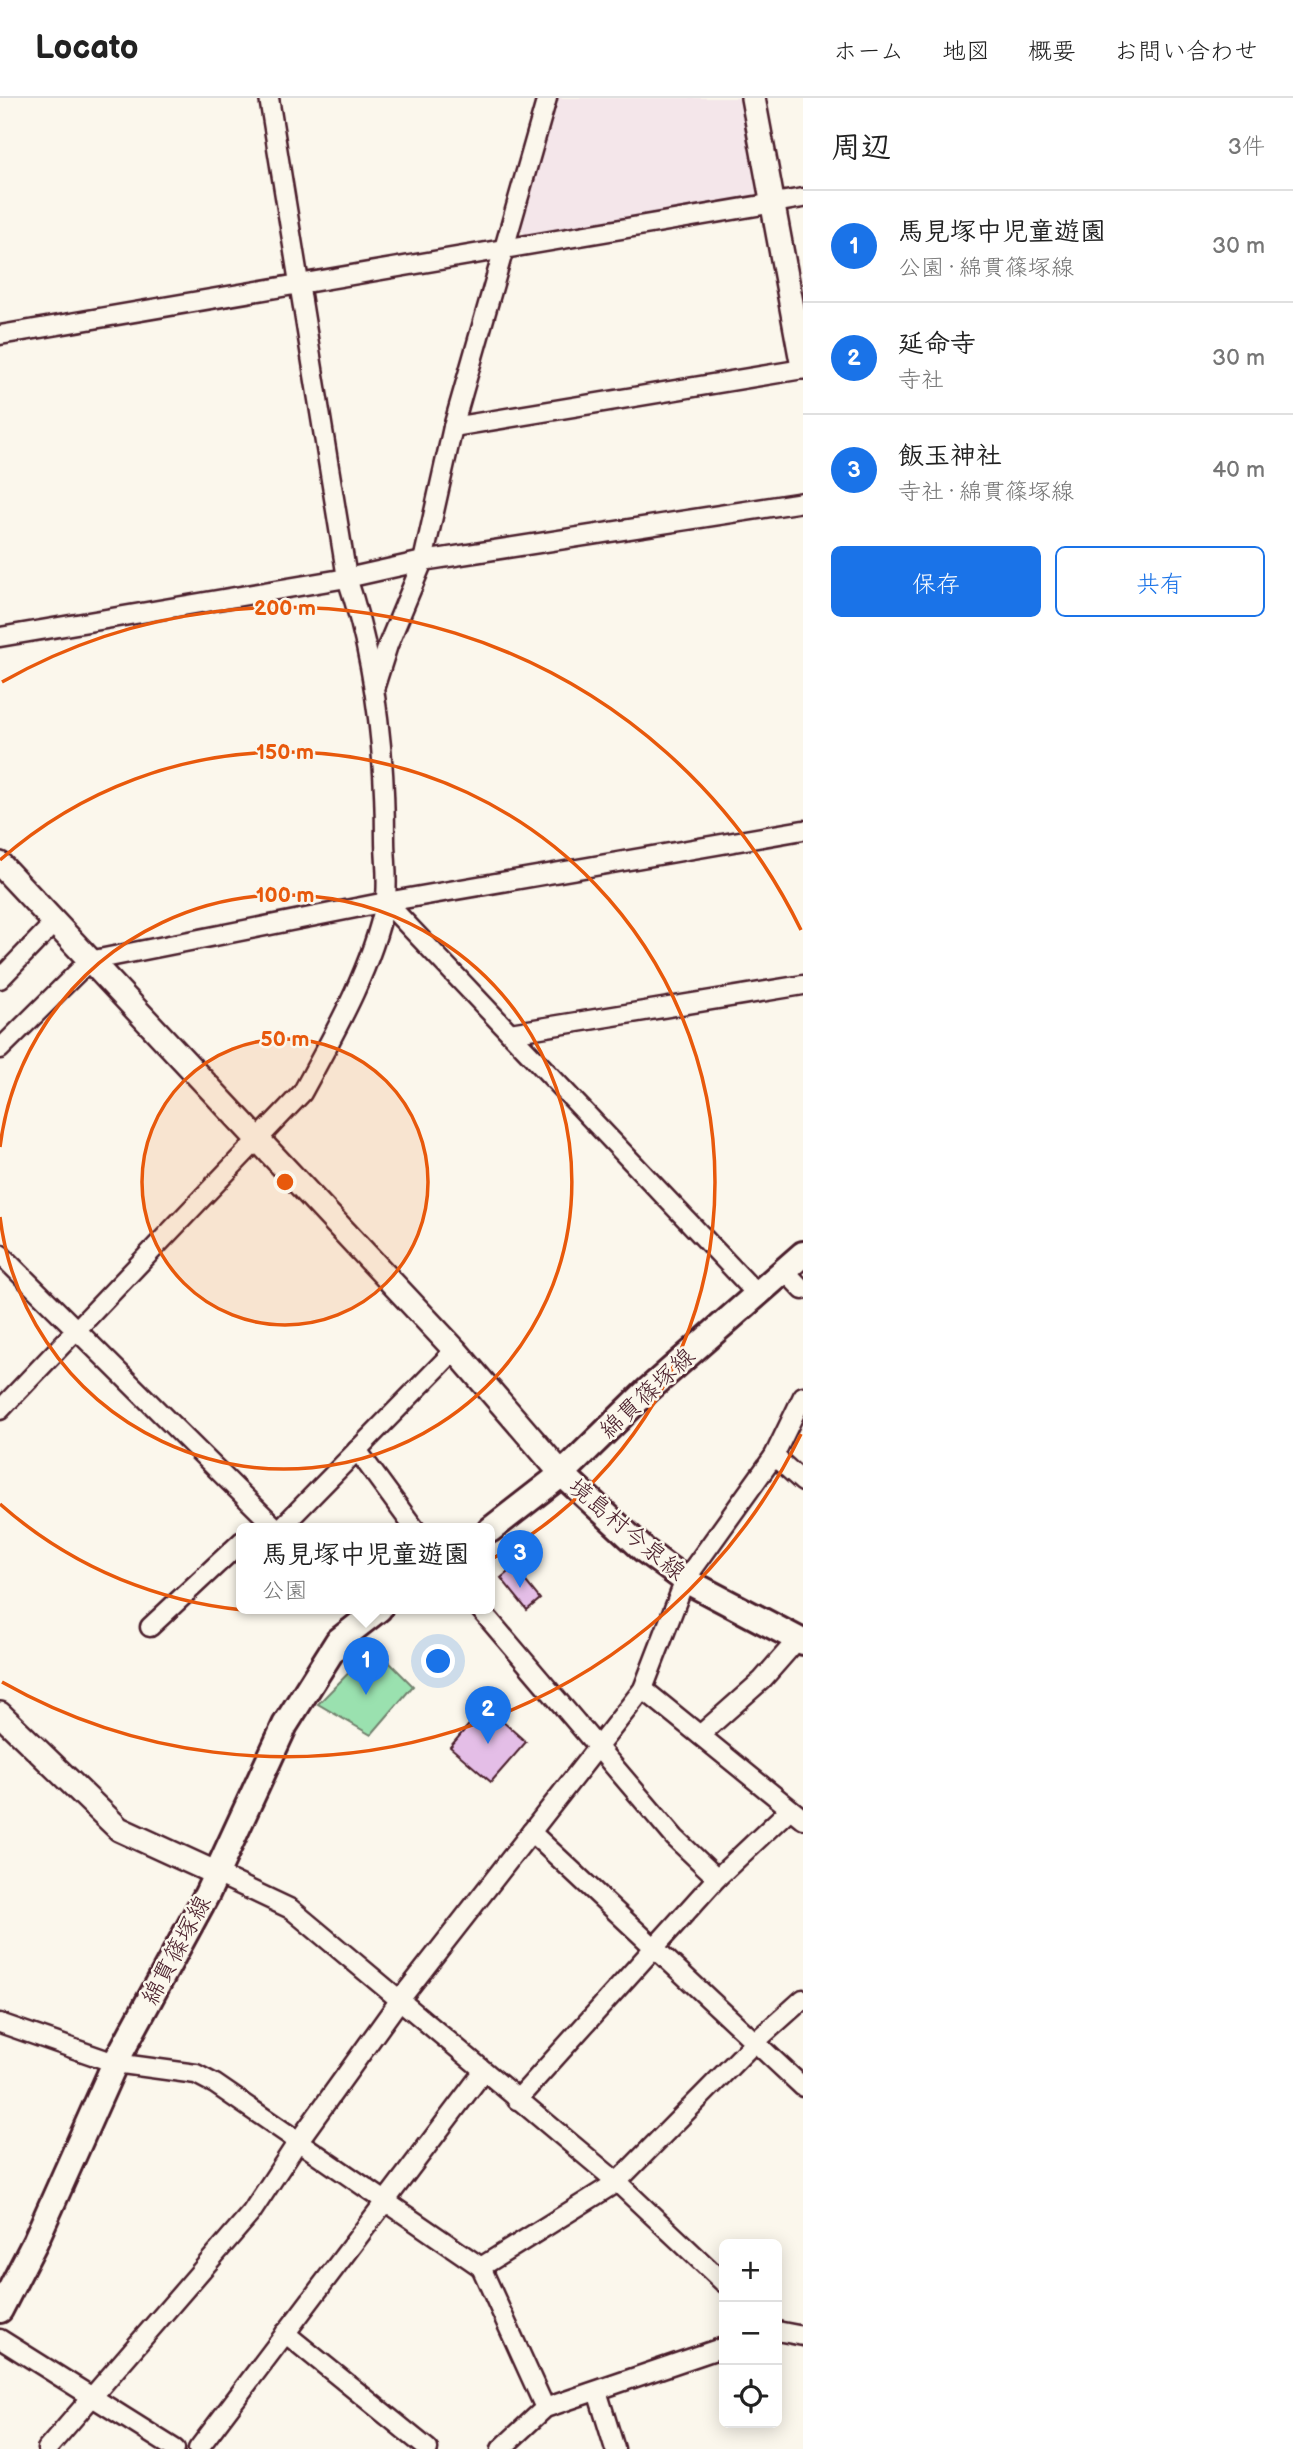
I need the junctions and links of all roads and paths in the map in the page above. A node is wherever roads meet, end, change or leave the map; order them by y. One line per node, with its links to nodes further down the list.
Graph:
1 (269, 98): 7 (street)
2 (547, 98): 6 (street)
3 (753, 98): 5 (street)
4 (803, 198): 5 (street)
5 (772, 202): 6 (street); 9 (street)
6 (504, 249): 7 (street); 10 (street)
7 (299, 285): 8 (street); 13 (street)
8 (0, 335)
9 (803, 368): 10 (street)
10 (453, 427): 12 (street)
11 (803, 502): 12 (street)
12 (423, 561): 13 (street); 15 (street)
13 (347, 578): 14 (street); 15 (street)
14 (0, 637)
15 (374, 689): 18 (street)
16 (803, 830): 18 (street)
17 (0, 864): 19 (street)
18 (386, 902): 20 (street); 23 (street); 25 (street)
19 (54, 923): 20 (street); 21 (street)
20 (89, 961): 24 (street); 25 (street)
21 (0, 979)
22 (803, 985): 23 (street)
23 (510, 1033): 29 (street)
24 (0, 1049)
25 (257, 1142): 30 (street); 31 (street)
26 (0, 1254): 30 (street)
27 (794, 1262): 28 (street); 29 (main road, 綿貫篠塚線)
28 (803, 1290)
29 (755, 1293): 36 (main road, 綿貫篠塚線)
30 (75, 1331): 33 (street); 38 (street)
31 (455, 1350): 34 (street); 36 (street)
32 (803, 1396): 35 (street)
33 (0, 1410)
34 (357, 1450): 39 (street); 40 (street)
35 (774, 1456): 37 (street); 43 (street)
36 (562, 1474): 41 (main road, 綿貫篠塚線); 43 (main road, 境島村今泉線)
37 (803, 1482)
38 (266, 1523)
39 (272, 1523)
40 (411, 1523)
41 (495, 1526)
42 (236, 1547): 46 (street)
43 (685, 1580): 47 (main road, 境島村今泉線); 48 (street)
44 (368, 1614): 54 (main road, 綿貫篠塚線)
45 (484, 1614): 51 (street)
46 (150, 1627)
47 (801, 1641): 50 (street)
48 (643, 1689): 50 (street); 51 (street)
49 (0, 1714): 54 (street)
50 (700, 1735): 52 (street)
51 (598, 1748): 53 (street); 55 (street)
52 (797, 1814): 55 (street)
53 (531, 1832): 56 (street); 58 (street)
54 (215, 1873): 58 (street); 61 (main road, 綿貫篠塚線)
55 (717, 1878): 56 (street)
56 (654, 1948): 60 (street); 64 (street)
57 (803, 1999): 60 (street)
58 (399, 2001): 62 (street); 65 (street)
59 (0, 2023): 61 (street)
60 (755, 2042): 63 (street); 66 (street)
61 (115, 2063): 65 (street); 70 (main road, 綿貫篠塚線)
62 (483, 2072): 64 (street); 67 (street)
63 (803, 2087)
64 (517, 2100): 66 (street)
65 (297, 2143): 67 (street); 77 (street)
66 (617, 2182): 68 (street); 69 (street)
67 (386, 2202): 68 (street); 72 (street)
68 (481, 2267): 78 (street)
69 (719, 2278)
70 (0, 2310)
71 (782, 2332): 73 (street)
72 (285, 2333): 81 (street); 82 (street)
73 (803, 2336)
74 (0, 2339): 77 (street)
75 (719, 2349): 76 (street)
76 (597, 2390): 78 (street); 84 (street)
77 (94, 2398): 79 (street); 80 (street)
78 (545, 2408): 83 (street)
79 (47, 2449)
80 (175, 2449)
81 (198, 2449)
82 (428, 2449)
83 (501, 2449)
84 (615, 2449)

